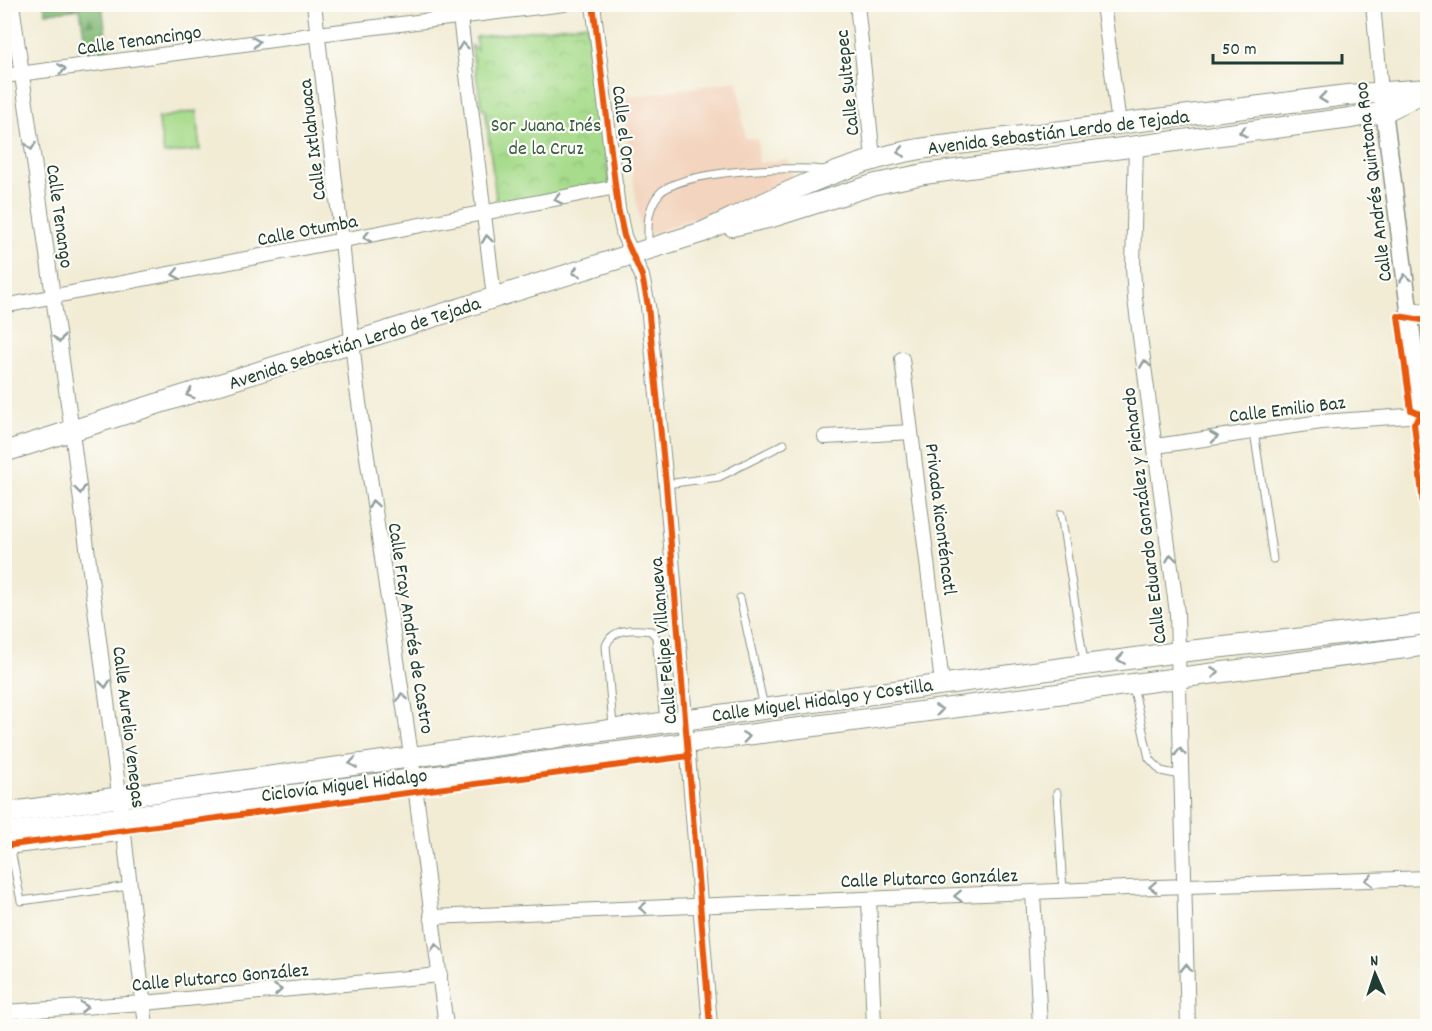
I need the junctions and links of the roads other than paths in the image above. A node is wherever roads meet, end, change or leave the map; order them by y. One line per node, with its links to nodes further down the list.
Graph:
1 (12, 4): 10 (street, Calle Tenango)
2 (314, 4): 9 (street, Calle Ixtlahuaca)
3 (564, 4): 8 (street, Calle Tenancingo)
4 (593, 4): 19 (street, Calle el Oro)
5 (857, 4): 17 (street, Calle Sultepec)
6 (1103, 4): 15 (street)
7 (1373, 4): 13 (street, Calle Andrés Quintana Roo)
8 (460, 17): 9 (street, Calle Tenancingo); 20 (street, one-way to 8)
9 (318, 34): 10 (street, Calle Tenancingo, one-way to 9); 22 (street, Calle Ixtlahuaca)
10 (21, 74): 11 (street, Calle Tenancingo); 24 (street, Calle Tenango, one-way to 24)
11 (4, 76)
12 (1428, 89): 13 (main road, Avenida Sebastián Lerdo de Tejada); 14 (main road, Avenida Sebastián Lerdo de Tejada)
13 (1381, 92): 14 (street, Calle Andrés Quintana Roo); 15 (main road, Avenida Sebastián Lerdo de Tejada, one-way to 15)
14 (1384, 112): 16 (main road, Avenida Sebastián Lerdo de Tejada, one-way to 16); 27 (street, Calle Andrés Quintana Roo, one-way to 14)
15 (1119, 124): 17 (main road, Avenida Sebastián Lerdo de Tejada, one-way to 17)
16 (1136, 146): 21 (main road, Avenida Sebastián Lerdo de Tejada); 37 (street, Calle Eduardo González y Pichardo, one-way to 16)
17 (873, 158): 18 (main road, Avenida Sebastián Lerdo de Tejada)
18 (836, 172): 21 (main road, Avenida Sebastián Lerdo de Tejada); 23 (lane)
19 (616, 188): 20 (street, Calle Otumba, one-way to 20); 23 (street, Calle el Oro)
20 (484, 214): 22 (street, Calle Otumba, one-way to 22); 25 (street, one-way to 20)
21 (703, 232): 23 (main road, Avenida Sebastián Lerdo de Tejada)
22 (342, 242): 24 (street, Calle Otumba, one-way to 24); 29 (street, Calle Ixtlahuaca)
23 (640, 253): 25 (main road, Avenida Sebastián Lerdo de Tejada, one-way to 25); 40 (street, Calle Felipe Villanueva)
24 (54, 297): 26 (street, Calle Otumba); 33 (street, Calle Tenango, one-way to 33)
25 (494, 297): 29 (main road, Avenida Sebastián Lerdo de Tejada)
26 (4, 306)
27 (1408, 308): 28 (street); 31 (street, Calle Andrés Quintana Roo)
28 (1428, 312)
29 (352, 343): 33 (main road, Avenida Sebastián Lerdo de Tejada, one-way to 33); 56 (street, Calle Fray Andrés de Castro, one-way to 29)
30 (902, 359): 34 (street, Privada Xiconténcatl)
31 (1422, 415): 32 (street, Calle Emilio Baz); 39 (street, Calle Andrés Quintana Roo)
32 (1254, 431): 37 (street, Calle Emilio Baz, one-way to 32); 42 (lane)
33 (72, 432): 38 (main road, Avenida Sebastián Lerdo de Tejada); 60 (street, Calle Aurelio Venegas, one-way to 60)
34 (911, 432): 35 (street); 49 (street, Privada Xiconténcatl)
35 (825, 437)
36 (784, 444): 40 (lane)
37 (1156, 446): 46 (street, Calle Eduardo González y Pichardo, one-way to 37)
38 (4, 452)
39 (1428, 461)
40 (666, 484): 52 (street, Calle Felipe Villanueva)
41 (1061, 514): 47 (lane)
42 (1273, 559)
43 (740, 598): 51 (lane)
44 (1428, 624): 46 (main road, Calle Miguel Hidalgo y Costilla)
45 (1428, 645): 48 (main road, Calle Miguel Hidalgo y Costilla, one-way to 45)
46 (1179, 652): 47 (main road, Calle Miguel Hidalgo y Costilla, one-way to 47); 48 (street, Calle Eduardo González y Pichardo)
47 (1084, 664): 49 (main road, Calle Miguel Hidalgo y Costilla)
48 (1178, 677): 50 (main road, Calle Miguel Hidalgo y Costilla); 57 (street, Calle Eduardo González y Pichardo, one-way to 48)
49 (942, 683): 51 (main road, Calle Miguel Hidalgo y Costilla)
50 (1132, 683): 55 (main road, Calle Miguel Hidalgo y Costilla, one-way to 50); 57 (lane)
51 (764, 707): 52 (main road, Calle Miguel Hidalgo y Costilla)
52 (685, 718): 53 (main road, Calle Miguel Hidalgo y Costilla); 55 (street, Calle Felipe Villanueva)
53 (664, 721): 54 (main road, Calle Miguel Hidalgo y Costilla); 54 (lane)
54 (613, 728): 56 (main road, Calle Miguel Hidalgo y Costilla)
55 (688, 745): 58 (main road, Calle Miguel Hidalgo y Costilla); 70 (street, Calle Felipe Villanueva)
56 (411, 755): 58 (street, Calle Fray Andrés de Castro); 60 (main road, Calle Miguel Hidalgo y Costilla, one-way to 60)
57 (1180, 775): 66 (street, Calle Eduardo González y Pichardo)
58 (414, 778): 62 (main road, Calle Miguel Hidalgo y Costilla); 71 (street, Calle Fray Andrés de Castro)
59 (1057, 793): 67 (lane)
60 (120, 796): 61 (main road, Calle Miguel Hidalgo y Costilla); 62 (street, Calle Aurelio Venegas)
61 (4, 813)
62 (123, 827): 63 (main road, Calle Miguel Hidalgo y Costilla); 65 (street, Calle Aurelio Venegas)
63 (8, 839): 65 (lane)
64 (1428, 879): 66 (street, Calle Plutarco González, one-way to 66)
65 (129, 886): 73 (street, Calle Aurelio Venegas)
66 (1184, 886): 67 (street, Calle Plutarco González, one-way to 67); 80 (street, Calle Eduardo González y Pichardo, one-way to 66)
67 (1063, 891): 68 (street, Calle Plutarco González)
68 (1033, 893): 69 (street, Calle Plutarco González, one-way to 69); 79 (street)
69 (869, 899): 70 (street, Calle Plutarco González); 78 (street)
70 (702, 905): 71 (street, Calle Plutarco González, one-way to 71); 77 (street, Calle Felipe Villanueva)
71 (431, 917): 72 (street, Calle Fray Andrés de Castro, one-way to 71)
72 (440, 975): 73 (street, Calle Plutarco González, one-way to 72); 76 (street, Calle Fray Andrés de Castro)
73 (144, 1003): 74 (street, Calle Plutarco González, one-way to 73); 75 (street, Calle Aurelio Venegas)
74 (4, 1012)
75 (146, 1026)
76 (446, 1026)
77 (710, 1026)
78 (874, 1026)
79 (1040, 1026)
80 (1188, 1026)

